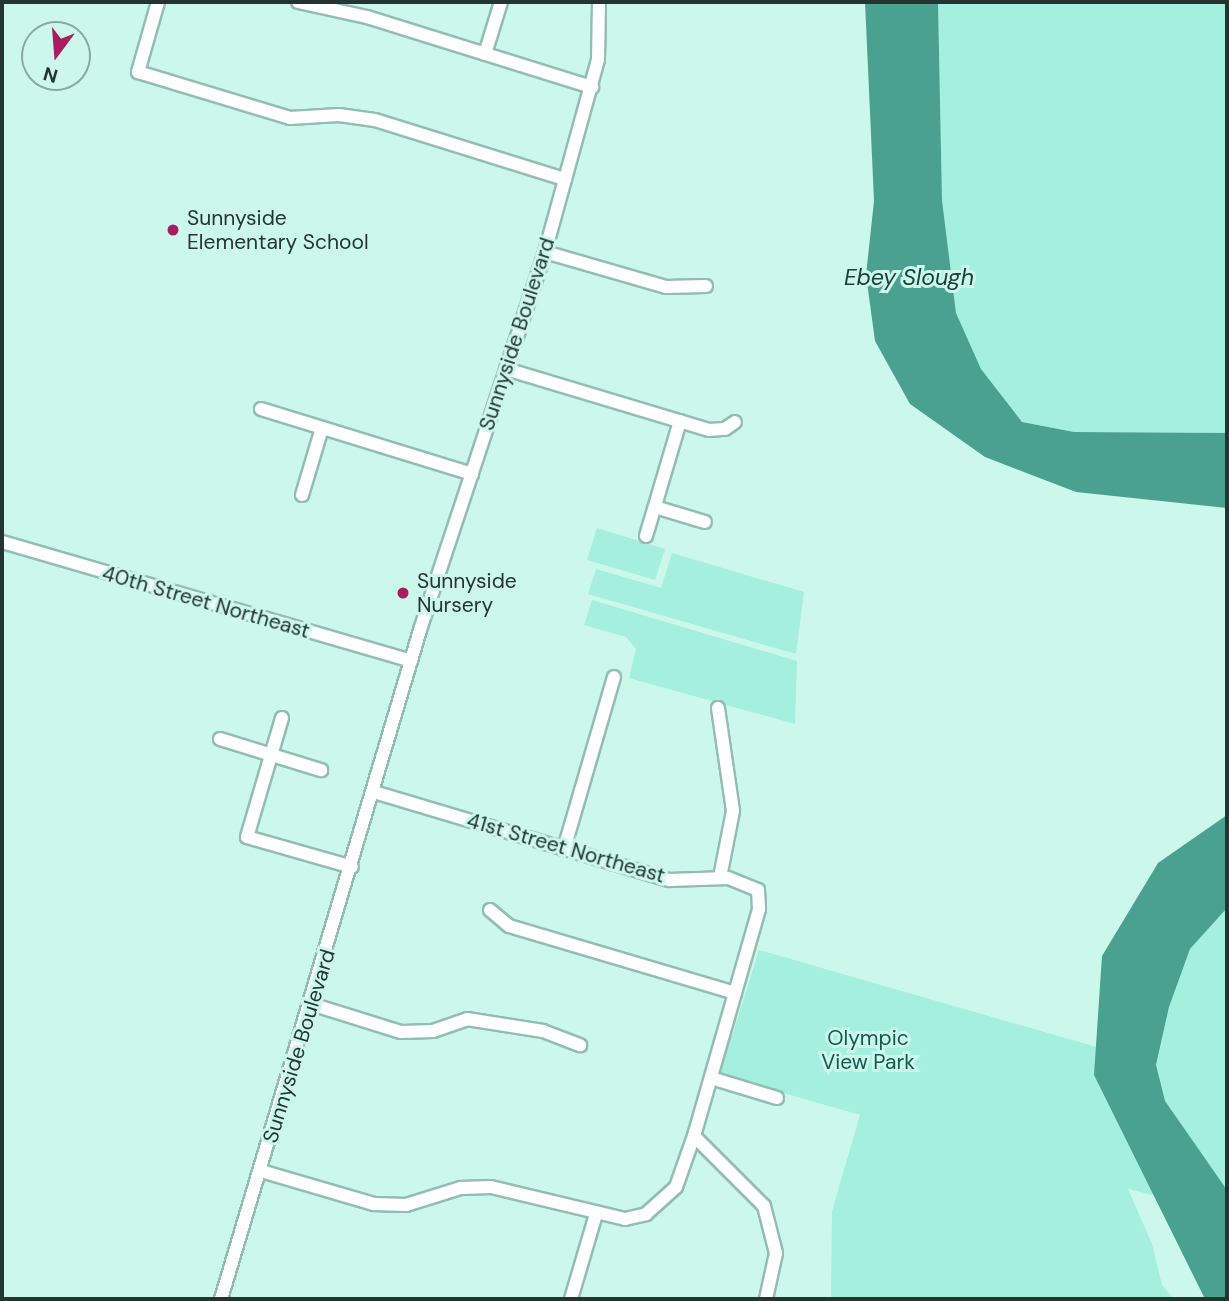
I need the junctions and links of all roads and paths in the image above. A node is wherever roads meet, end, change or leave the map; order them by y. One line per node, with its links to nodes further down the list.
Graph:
1 (159, 2): 8 (street)
2 (298, 2): 5 (street)
3 (502, 2): 6 (street)
4 (599, 2): 7 (street, Sunnyside Boulevard)
5 (351, 8): 6 (street)
6 (485, 54): 7 (street)
7 (592, 87): 8 (street, Sunnyside Boulevard)
8 (565, 179): 9 (street, Sunnyside Boulevard)
9 (545, 252): 10 (street); 11 (street, Sunnyside Boulevard)
10 (706, 286)
11 (506, 369): 13 (street); 16 (street, Sunnyside Boulevard)
12 (261, 409): 15 (street)
13 (680, 421): 14 (street); 18 (street)
14 (735, 422)
15 (322, 428): 16 (street); 17 (street)
16 (472, 474): 22 (street, Sunnyside Boulevard)
17 (302, 495)
18 (655, 507): 19 (street); 20 (street)
19 (705, 522)
20 (646, 536)
21 (2, 542): 22 (street, 40th Street Northeast)
22 (411, 661): 29 (street, Sunnyside Boulevard)
23 (614, 677): 30 (street)
24 (718, 708): 32 (street)
25 (282, 718): 27 (street)
26 (220, 739): 27 (street)
27 (272, 755): 28 (street); 31 (street)
28 (321, 771)
29 (374, 792): 30 (street, 41st Street Northeast); 31 (street, Sunnyside Boulevard)
30 (564, 849): 32 (street, 41st Street Northeast)
31 (352, 867): 35 (street, Sunnyside Boulevard)
32 (720, 877): 34 (street, 41st Street Northeast)
33 (490, 910): 34 (street)
34 (736, 993): 37 (street)
35 (311, 1004): 36 (street); 40 (street, Sunnyside Boulevard)
36 (580, 1045)
37 (711, 1078): 38 (street); 39 (street)
38 (777, 1098)
39 (694, 1136): 41 (street); 44 (street)
40 (261, 1171): 41 (street); 42 (street, Sunnyside Boulevard)
41 (596, 1214): 43 (street)
42 (221, 1299)
43 (571, 1299)
44 (766, 1299)

